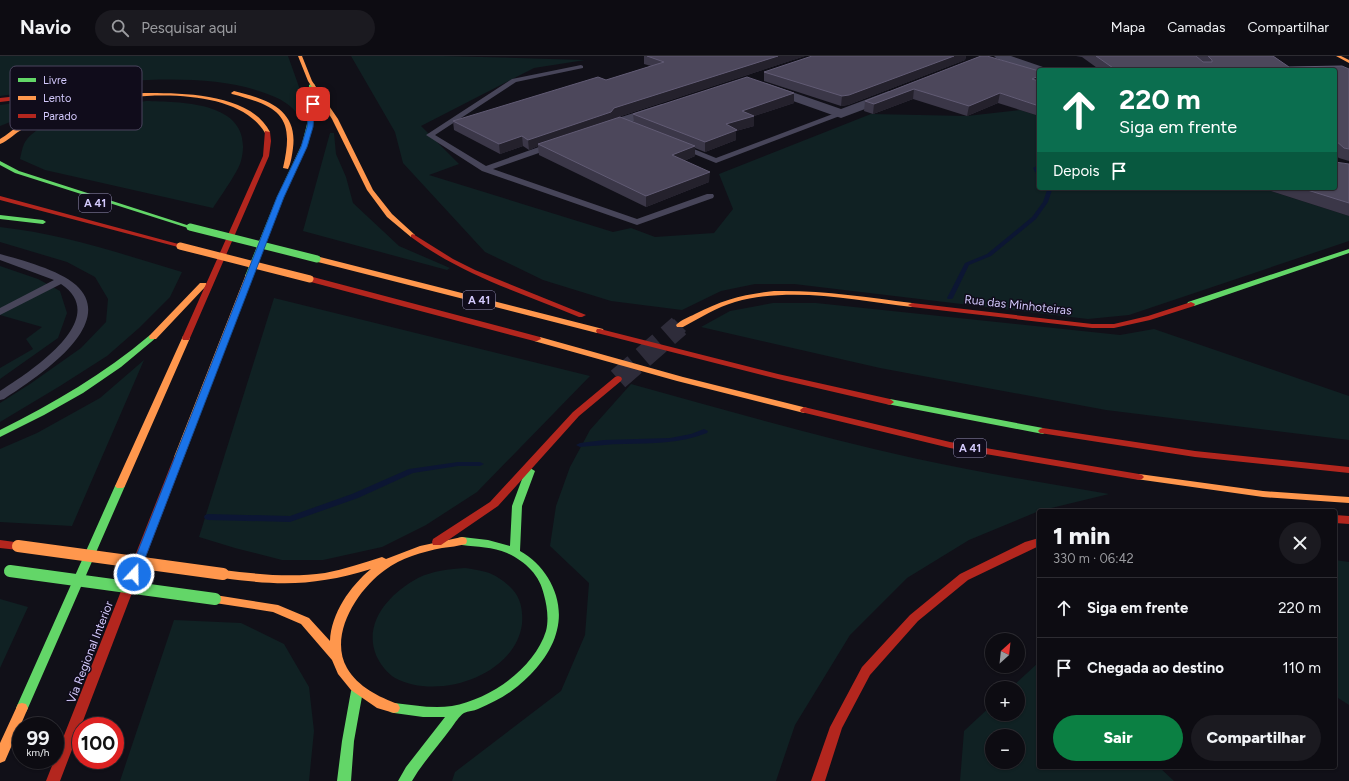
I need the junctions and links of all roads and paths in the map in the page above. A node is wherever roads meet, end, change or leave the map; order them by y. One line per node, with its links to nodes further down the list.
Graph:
1 (300, 56): 8 (main road)
2 (1000, 56): 6 (street)
3 (1338, 56): 4 (main road)
4 (1349, 62)
5 (581, 67): 25 (lane)
6 (1037, 69)
7 (756, 84): 17 (street)
8 (312, 85): 28 (main road); 41 (main road)
9 (142, 87): 11 (main road)
10 (908, 88): 17 (street)
11 (210, 89)
12 (225, 92): 28 (main road)
13 (142, 95): 37 (main road)
14 (10, 99): 15 (main road)
15 (0, 100)
16 (672, 105): 18 (street)
17 (841, 114): 23 (lane)
18 (616, 124): 19 (lane)
19 (634, 128)
20 (15, 130): 21 (main road)
21 (0, 142)
22 (560, 143): 25 (lane)
23 (672, 143)
24 (0, 163): 32 (main road)
25 (485, 169): 27 (lane)
26 (42, 190): 32 (main road, A 41)
27 (710, 196)
28 (280, 197): 60 (main road, Via Regional Interior)
29 (0, 198): 34 (main road, A 41)
30 (0, 217): 31 (main road)
31 (55, 224)
32 (190, 227): 41 (main road, A 41, bridge)
33 (100, 235): 34 (main road)
34 (166, 242): 47 (main road, A 41, bridge)
35 (1349, 251): 40 (main road, Rua das Minhoteiras)
36 (0, 257): 38 (lane)
37 (213, 274): 44 (main road); 59 (main road)
38 (61, 280): 39 (lane); 43 (lane)
39 (0, 312)
40 (680, 325)
41 (642, 342): 46 (main road, A 41)
42 (618, 379): 45 (main road)
43 (0, 396)
44 (0, 434)
45 (534, 462): 52 (main road); 53 (main road)
46 (1349, 470)
47 (1349, 500)
48 (1337, 520): 49 (main road)
49 (1349, 520)
50 (1037, 543): 63 (main road)
51 (0, 544): 54 (main road, bridge)
52 (433, 545): 53 (main road); 54 (main road)
53 (515, 552): 58 (main road)
54 (406, 554): 56 (main road)
55 (0, 569): 56 (main road, bridge)
56 (337, 657): 57 (main road)
57 (357, 691): 58 (main road); 61 (main road)
58 (459, 709): 62 (main road)
59 (0, 757)
60 (53, 781)
61 (344, 781)
62 (406, 781)
63 (818, 781)

